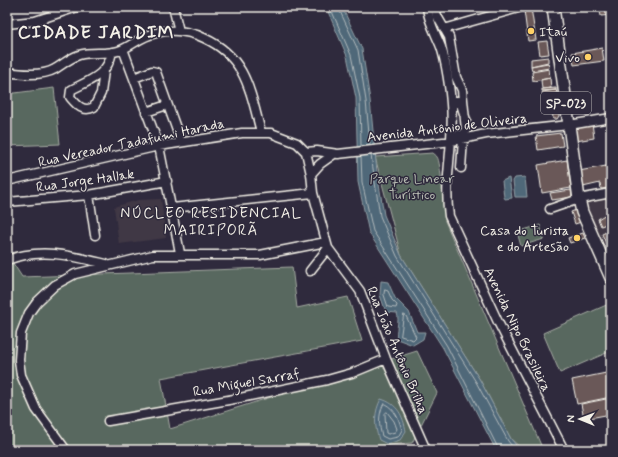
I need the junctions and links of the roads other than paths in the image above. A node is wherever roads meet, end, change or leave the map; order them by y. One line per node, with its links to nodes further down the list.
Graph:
1 (77, 7): 7 (street)
2 (173, 7): 9 (street)
3 (427, 7): 17 (street, Avenida Nipo Brasileira)
4 (435, 7): 8 (street)
5 (522, 7): 8 (street)
6 (553, 7): 21 (main road, SP-023)
7 (7, 24)
8 (444, 29): 15 (street)
9 (179, 31): 10 (street); 22 (street)
10 (123, 49): 11 (street); 14 (street)
11 (112, 52): 12 (street); 13 (street)
12 (104, 71): 12 (street)
13 (7, 72)
14 (134, 78): 16 (street); 18 (street)
15 (462, 90): 20 (street); 23 (street)
16 (167, 105): 18 (street); 26 (street)
17 (452, 110): 20 (street); 20 (street); 25 (street, Avenida Nipo Brasileira)
18 (146, 112): 27 (street)
19 (611, 118): 21 (street, Avenida Antônio de Oliveira)
20 (466, 120)
21 (569, 125): 23 (street, Avenida Antônio de Oliveira); 37 (main road, SP-023)
22 (261, 132): 26 (street, Rua Vereador Tadafumi Harada); 28 (street, Rua Vereador Tadafumi Harada)
23 (486, 134): 24 (street, Avenida Antônio de Oliveira)
24 (463, 139): 25 (street, Avenida Antônio de Oliveira); 30 (street)
25 (452, 141): 29 (street, Avenida Antônio de Oliveira); 52 (street, Avenida Nipo Brasileira)
26 (182, 142): 27 (street, Rua Vereador Tadafumi Harada)
27 (159, 146): 32 (street, Rua Vereador Tadafumi Harada); 33 (street)
28 (306, 152): 29 (street, Avenida Antônio de Oliveira); 31 (street, Rua João Antônio Brilha)
29 (336, 154): 31 (street)
30 (461, 168)
31 (311, 174): 34 (street, Rua João Antônio Brilha)
32 (7, 181)
33 (167, 181): 36 (street, Rua Jorge Hallak); 39 (street)
34 (313, 193): 39 (street); 42 (street, Rua João Antônio Brilha)
35 (611, 194): 37 (street)
36 (89, 195): 38 (street, Rua Jorge Hallak); 41 (street)
37 (579, 199): 40 (street); 47 (main road, SP-023)
38 (7, 202)
39 (172, 208): 43 (street)
40 (550, 209)
41 (95, 236)
42 (327, 245): 43 (street); 46 (street); 48 (street, Rua João Antônio Brilha)
43 (180, 254): 45 (street)
44 (7, 260): 45 (street)
45 (107, 265): 50 (street)
46 (310, 271)
47 (611, 278)
48 (386, 359): 49 (street, Rua Miguel Sarraf); 51 (street, Rua João Antônio Brilha)
49 (108, 421)
50 (66, 450)
51 (426, 450)
52 (564, 450)

